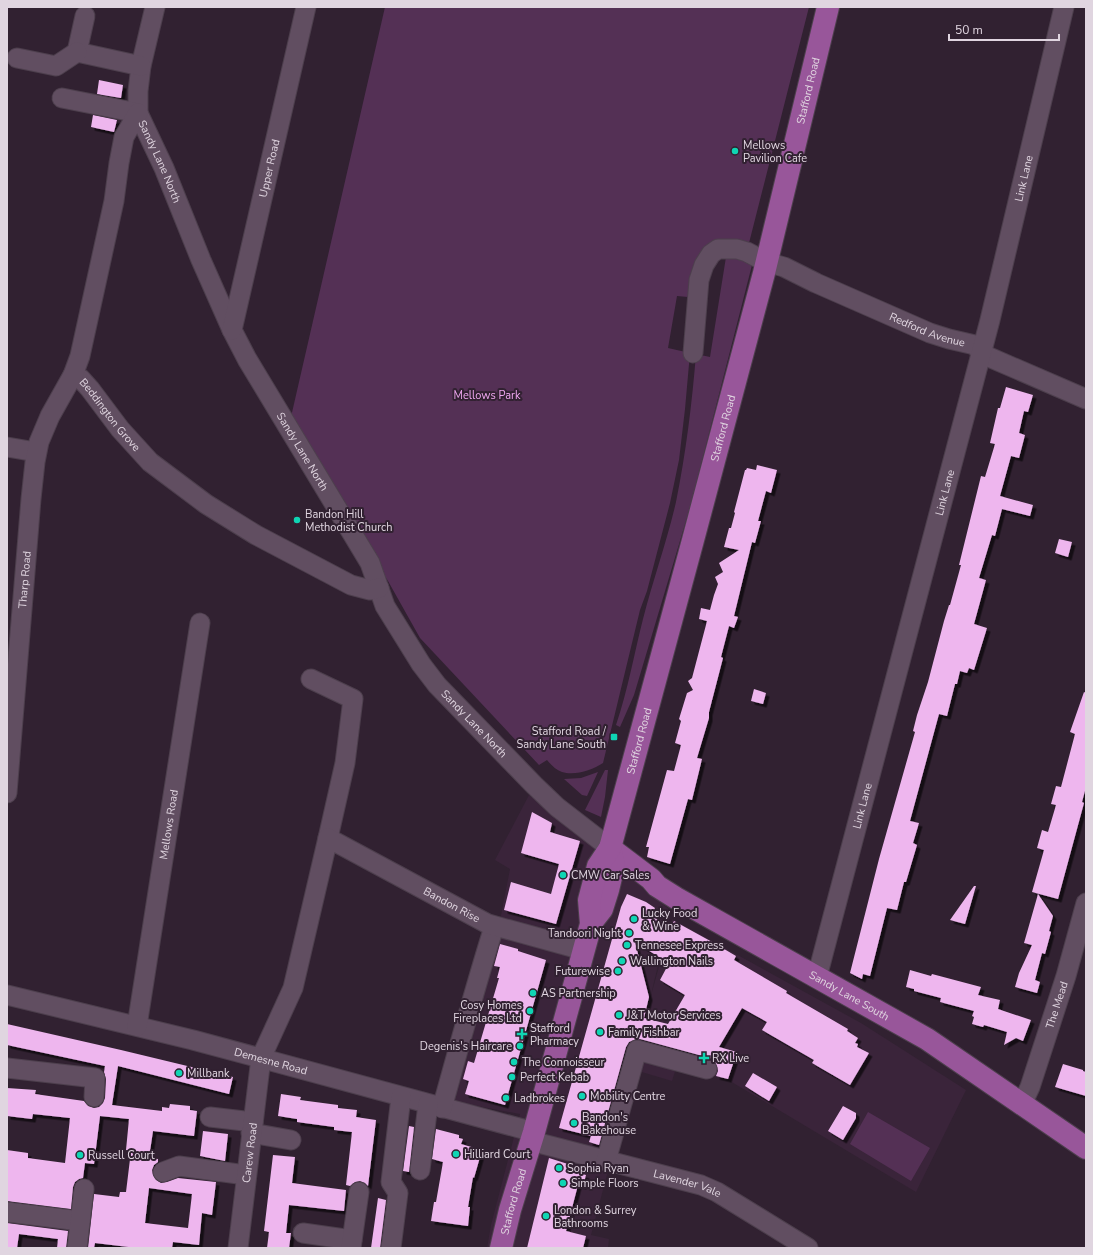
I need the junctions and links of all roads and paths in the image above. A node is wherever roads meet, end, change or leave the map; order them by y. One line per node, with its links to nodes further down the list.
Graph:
1 (155, 7): 8 (street, Sandy Lane North)
2 (306, 7): 12 (street, Upper Road)
3 (828, 7): 11 (main road, Stafford Road)
4 (1064, 7): 14 (street, Link Lane)
5 (85, 16): 6 (street)
6 (76, 52): 7 (street); 8 (street)
7 (17, 58)
8 (141, 66): 10 (street, Sandy Lane North)
9 (62, 98): 10 (street)
10 (138, 113): 12 (street, Sandy Lane North); 15 (street, Beddington Grove)
11 (766, 262): 13 (street, Redford Avenue); 14 (street, Redford Avenue); 24 (main road, Stafford Road)
12 (232, 330): 19 (street, Sandy Lane North)
13 (694, 353)
14 (982, 354): 16 (street, Redford Avenue); 31 (street, Link Lane)
15 (73, 375): 18 (street, Tharp Road); 19 (street, Beddington Grove)
16 (1086, 399)
17 (7, 447): 18 (street)
18 (36, 452): 22 (street, Tharp Road)
19 (379, 588): 24 (street, Sandy Lane North)
20 (200, 623): 33 (street, Mellows Road)
21 (311, 679): 23 (street)
22 (7, 793)
23 (328, 838): 29 (street, Bandon Rise); 34 (street)
24 (610, 848): 25 (main road, Sandy Lane South); 26 (main road, Stafford Road); 28 (main road, Stafford Road)
25 (657, 886): 26 (main road); 31 (main road, Sandy Lane South)
26 (608, 890): 28 (main road, Stafford Road)
27 (1086, 903): 39 (street, The Mead)
28 (591, 924): 30 (main road, Stafford Road)
29 (494, 927): 30 (street, Bandon Rise); 40 (street)
30 (583, 950): 43 (main road, Stafford Road)
31 (817, 977): 39 (main road, Sandy Lane South)
32 (7, 995): 33 (street, Demesne Road)
33 (137, 1026): 34 (street, Demesne Road)
34 (261, 1058): 38 (street, Demesne Road); 42 (street, Carew Road)
35 (7, 1068): 37 (street)
36 (707, 1069): 46 (street)
37 (94, 1097)
38 (401, 1097): 40 (street, Demesne Road); 58 (street)
39 (1022, 1104): 45 (main road, Sandy Lane South)
40 (435, 1106): 43 (street, Demesne Road); 47 (street)
41 (210, 1117): 42 (street)
42 (252, 1128): 44 (street); 49 (street, Carew Road)
43 (533, 1136): 46 (street, Lavender Vale); 59 (main road, Stafford Road)
44 (291, 1140)
45 (1086, 1148)
46 (606, 1161): 60 (street, Lavender Vale)
47 (420, 1170)
48 (162, 1172): 49 (street)
49 (246, 1175): 57 (street, Carew Road)
50 (84, 1189): 53 (street)
51 (359, 1192): 55 (street)
52 (7, 1212): 53 (street)
53 (80, 1221): 56 (street)
54 (303, 1233): 55 (street)
55 (352, 1244)
56 (77, 1248)
57 (238, 1248)
58 (391, 1248)
59 (501, 1248)
60 (808, 1248)

